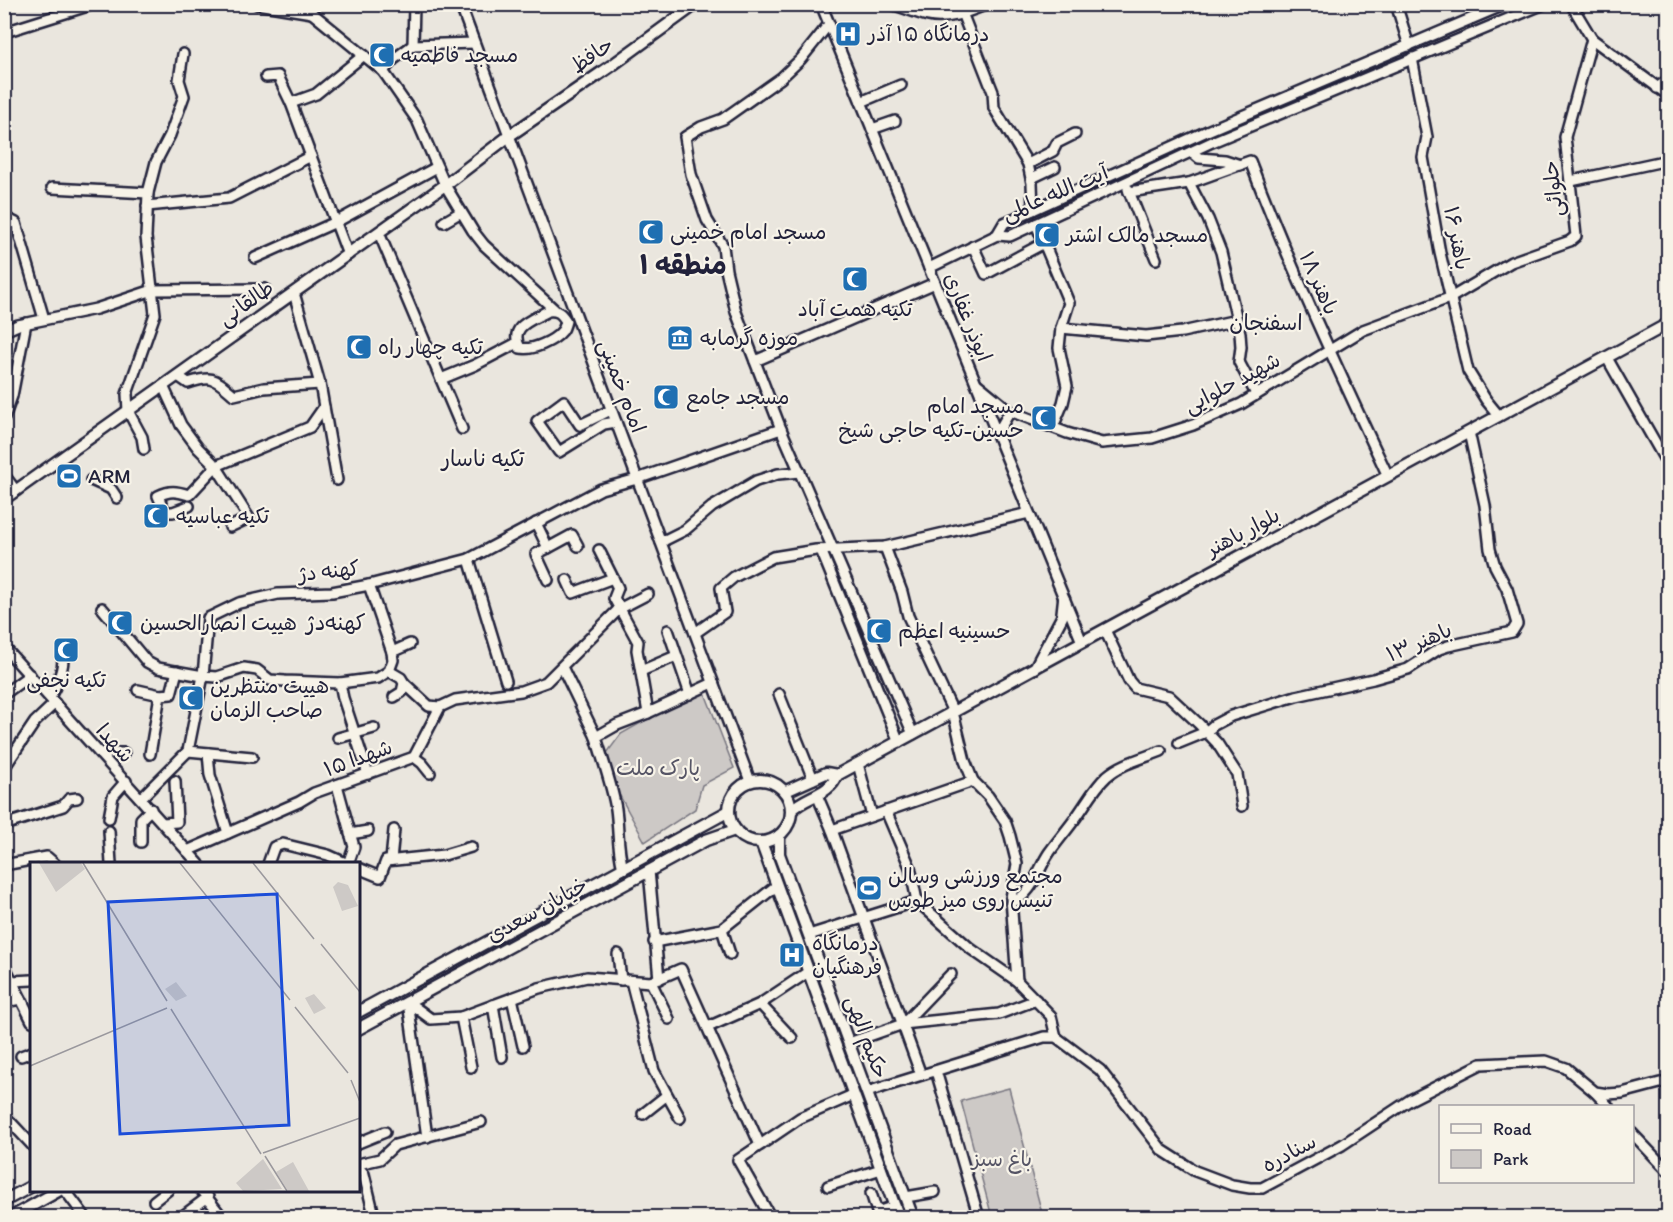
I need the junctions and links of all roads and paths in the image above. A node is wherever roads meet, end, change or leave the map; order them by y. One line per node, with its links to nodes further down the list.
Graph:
1 (94, 4): 16 (street)
2 (257, 4): 13 (street)
3 (414, 4): 19 (street)
4 (460, 4): 18 (street, امام خمینی)
5 (696, 4): 36 (main road, حافظ)
6 (821, 4): 15 (street, ابوذر غفاری)
7 (892, 4): 14 (street)
8 (988, 4): 14 (street)
9 (1396, 4): 20 (street)
10 (1506, 4): 20 (street, آیت الله عالمی)
11 (1544, 4): 23 (street, آیت الله عالمی)
12 (1571, 4): 17 (street)
13 (309, 9): 22 (street)
14 (962, 13): 41 (street)
15 (830, 24): 31 (street, ابوذر غفاری); 83 (street)
16 (6, 29)
17 (1592, 39): 28 (street); 46 (street, حلوائی)
18 (474, 43): 19 (street); 36 (street, امام خمینی)
19 (413, 45): 24 (street)
20 (1409, 46): 34 (street, آیت الله عالمی)
21 (183, 54): 52 (street)
22 (364, 55): 24 (street); 30 (street)
23 (1412, 58): 37 (street, آیت الله عالمی); 72 (street, باهنر ۱۶)
24 (383, 71): 43 (street)
25 (266, 77): 30 (street)
26 (1668, 80): 28 (street)
27 (901, 85): 31 (street)
28 (1657, 88): 29 (street)
29 (1668, 95)
30 (291, 102): 39 (street)
31 (861, 102): 33 (street, ابوذر غفاری)
32 (895, 121): 33 (street)
33 (872, 129): 67 (street, ابوذر غفاری)
34 (1208, 131): 37 (street); 54 (street, آیت الله عالمی)
35 (1075, 134): 41 (street)
36 (509, 136): 49 (main road, طالقانی); 91 (street, امام خمینی)
37 (1212, 142): 38 (street, آیت الله عالمی)
38 (1192, 152): 42 (street); 47 (street, آیت الله عالمی)
39 (311, 156): 53 (street); 57 (street)
40 (1668, 160): 46 (street)
41 (1028, 164): 45 (street)
42 (1240, 165): 48 (street); 81 (street, باهنر ۱۸)
43 (437, 167): 49 (street); 57 (street)
44 (1055, 167): 45 (street)
45 (1032, 178): 54 (street)
46 (1571, 181): 72 (street, حلوائی)
47 (1125, 182): 51 (street); 59 (street, آیت الله عالمی)
48 (1189, 183): 51 (street); 75 (street)
49 (445, 185): 55 (street); 60 (main road, طالقانی)
50 (52, 188): 52 (street)
51 (1129, 192): 66 (street)
52 (148, 193): 53 (street)
53 (147, 206): 70 (street)
54 (1033, 210): 61 (street, آیت الله عالمی)
55 (461, 212): 58 (street); 73 (street)
56 (4, 216): 74 (street)
57 (336, 222): 64 (street); 65 (street)
58 (444, 222)
59 (1036, 224): 61 (street, آیت الله عالمی); 62 (street)
60 (379, 233): 64 (main road, طالقانی); 85 (street)
61 (997, 235): 63 (street)
62 (1044, 243): 63 (street); 78 (street)
63 (973, 246): 67 (street)
64 (348, 255): 71 (main road, طالقانی)
65 (255, 258)
66 (1156, 259)
67 (929, 268): 68 (street, ابوذر غفاری)
68 (935, 283): 83 (street); 86 (street, ابوذر غفاری)
69 (265, 289): 70 (street)
70 (153, 290): 74 (street); 92 (street)
71 (294, 293): 84 (main road, طالقانی); 87 (street)
72 (1452, 297): 81 (street, شهید حلوایی); 94 (street, باهنر ۱۶)
73 (556, 310): 80 (street); 80 (street)
74 (44, 319): 76 (street)
75 (1237, 320): 78 (street); 89 (street)
76 (26, 323): 79 (street); 95 (street)
77 (1668, 324): 82 (main road, بلوار باهنر)
78 (1061, 328): 97 (street)
79 (4, 331)
80 (518, 343): 85 (street)
81 (1329, 351): 89 (street, شهید حلوایی); 107 (street, باهنر ۱۸)
82 (1607, 358): 94 (main road, بلوار باهنر); 103 (street)
83 (755, 361): 99 (street)
84 (178, 376): 87 (street); 88 (main road, طالقانی)
85 (441, 379): 98 (street)
86 (976, 383): 93 (street, شهید حلوایی); 101 (street, ابوذر غفاری)
87 (320, 384): 90 (street)
88 (163, 386): 92 (main road, طالقانی); 104 (street)
89 (1256, 394): 97 (street, شهید حلوایی)
90 (324, 407): 104 (street); 110 (street)
91 (611, 410): 96 (street, امام خمینی); 96 (street)
92 (128, 411): 102 (street); 111 (main road, طالقانی)
93 (1010, 411): 97 (street, شهید حلوایی); 101 (street)
94 (1499, 416): 100 (main road, بلوار باهنر)
95 (4, 418)
96 (616, 423): 108 (street, امام خمینی)
97 (1053, 427)
98 (462, 429)
99 (781, 429): 105 (street); 108 (street, کهنه دژ)
100 (1469, 432): 107 (main road, بلوار باهنر); 165 (street, باهنر ۱۳)
101 (997, 434): 115 (street, ابوذر غفاری)
102 (144, 449)
103 (1668, 465)
104 (216, 466): 114 (street); 117 (street)
105 (800, 472): 118 (street); 122 (street)
106 (4, 475): 111 (street)
107 (1388, 476): 135 (main road, بلوار باهنر)
108 (637, 479): 116 (street, کهنه دژ); 118 (street, امام خمینی)
109 (91, 480): 112 (street)
110 (337, 480)
111 (16, 491): 113 (main road, طالقانی)
112 (117, 498)
113 (4, 499)
114 (189, 506)
115 (1029, 513): 120 (street); 131 (street, ابوذر غفاری)
116 (536, 523): 121 (street); 125 (street, کهنه دژ)
117 (230, 527)
118 (661, 542): 136 (street, امام خمینی)
119 (578, 546): 121 (street)
120 (885, 547): 122 (street); 162 (street)
121 (548, 548): 127 (street)
122 (833, 549): 124 (street); 167 (street)
123 (599, 550): 126 (street)
124 (821, 550): 136 (street); 170 (street)
125 (469, 559): 129 (street, کهنه دژ); 150 (street)
126 (613, 578): 128 (street); 133 (street)
127 (548, 580)
128 (567, 580)
129 (369, 585): 140 (street); 149 (street, کهنه دژ)
130 (648, 594): 133 (street)
131 (1064, 599): 137 (street, ابوذر غفاری); 144 (main road)
132 (102, 608): 145 (street)
133 (620, 609): 143 (street); 147 (street)
134 (668, 630): 142 (street)
135 (1105, 630): 137 (main road, بلوار باهنر); 165 (street)
136 (695, 633): 151 (street, امام خمینی)
137 (1082, 642): 144 (main road, بلوار باهنر)
138 (410, 644): 140 (street)
139 (4, 647): 148 (street, شهدا)
140 (392, 652): 146 (street)
141 (63, 654): 160 (street)
142 (676, 656): 147 (street); 157 (street)
143 (562, 667): 161 (street); 168 (street)
144 (1035, 668): 162 (main road, بلوار باهنر)
145 (177, 670): 149 (street); 156 (street)
146 (389, 671): 152 (street); 153 (street)
147 (642, 671): 163 (street)
148 (30, 675): 155 (street); 160 (street, شهدا)
149 (203, 676): 152 (street); 172 (street, کهنه دژ)
150 (506, 681)
151 (713, 682): 157 (street); 187 (street, امام خمینی)
152 (340, 683): 166 (street)
153 (404, 683): 159 (street); 161 (street)
154 (138, 690): 156 (street)
155 (4, 694)
156 (160, 694): 177 (street)
157 (690, 694): 163 (street)
158 (779, 694): 185 (street)
159 (394, 697)
160 (52, 700): 174 (street, شهدا); 181 (street)
161 (440, 707): 179 (street, شهدا ۱۵)
162 (953, 712): 167 (main road, بلوار باهنر); 188 (street)
163 (648, 713): 168 (street)
164 (374, 728): 166 (street)
165 (1206, 732): 171 (street, باهنر ۱۳); 195 (street)
166 (354, 733): 169 (street); 183 (street)
167 (913, 734): 170 (main road, بلوار باهنر)
168 (596, 737): 229 (street)
169 (338, 738)
170 (898, 742): 180 (main road, بلوار باهنر)
171 (1179, 743)
172 (188, 751): 176 (street); 194 (street)
173 (1161, 751): 233 (street)
174 (100, 753): 175 (street); 189 (street, شهدا)
175 (124, 753)
176 (208, 753): 178 (street); 209 (street)
177 (150, 754)
178 (252, 757)
179 (414, 757): 182 (street); 183 (street, شهدا ۱۵)
180 (858, 764): 184 (main road, بلوار باهنر); 200 (street)
181 (4, 768)
182 (430, 773)
183 (368, 774): 190 (street, شهدا ۱۵)
184 (837, 775): 185 (main road); 192 (main road)
185 (813, 780): 191 (main road)
186 (175, 781): 202 (street)
187 (750, 781): 191 (main road); 198 (main road)
188 (973, 781): 199 (street); 233 (street)
189 (126, 782): 194 (street, شهدا); 201 (street)
190 (337, 785): 209 (street, شهدا ۱۵); 210 (street)
191 (786, 791): 197 (main road)
192 (817, 795): 197 (main road); 206 (street)
193 (77, 798): 203 (street)
194 (141, 798): 196 (street, شهدا)
195 (1242, 806)
196 (151, 809): 202 (street, شهدا); 212 (street)
197 (792, 810): 211 (main road)
198 (729, 811): 205 (main road); 215 (main road, خیابان سعدی)
199 (886, 812): 200 (street); 232 (street)
200 (872, 816): 206 (street)
201 (109, 818)
202 (163, 823): 216 (street, شهدا)
203 (4, 825)
204 (394, 830): 219 (street)
205 (735, 830): 213 (main road); 220 (main road, خیابان سعدی)
206 (832, 830): 234 (street)
207 (109, 831): 222 (street)
208 (368, 831): 210 (street)
209 (228, 833): 216 (street, شهدا ۱۵)
210 (350, 834): 226 (street)
211 (779, 836): 213 (main road); 217 (main road, حکیم الهی)
212 (141, 842)
213 (761, 842): 218 (main road, حکیم الهی)
214 (471, 847): 219 (street)
215 (662, 848): 220 (main road); 229 (main road, خیابان سعدی)
216 (187, 851): 223 (street, شهدا)
217 (779, 854): 218 (main road); 236 (main road, حکیم الهی)
218 (766, 859): 231 (main road, حکیم الهی)
219 (391, 860): 228 (street)
220 (669, 860): 230 (main road, خیابان سعدی)
221 (53, 862): 227 (street)
222 (111, 862)
223 (197, 862)
224 (269, 862): 225 (street)
225 (344, 862)
226 (349, 862)
227 (4, 866)
228 (360, 869)
229 (622, 869): 255 (main road, خیابان سعدی)
230 (649, 871): 237 (street); 252 (main road, خیابان سعدی)
231 (776, 886): 235 (street); 241 (main road, حکیم الهی)
232 (917, 901): 234 (street); 247 (street)
233 (1011, 903): 247 (street)
234 (864, 917): 236 (street); 259 (street)
235 (723, 929): 237 (street); 239 (street)
236 (808, 935): 264 (main road, حکیم الهی)
237 (654, 942): 244 (street)
238 (618, 954): 246 (street)
239 (730, 954)
240 (4, 965): 245 (street)
241 (808, 972): 253 (street); 276 (main road, حکیم الهی)
242 (951, 974): 259 (street)
243 (30, 980): 245 (street)
244 (655, 980): 246 (street); 258 (street); 260 (street)
245 (12, 981): 249 (street)
246 (626, 981): 248 (street); 275 (street)
247 (1017, 981): 250 (street)
248 (512, 998): 254 (street); 265 (street)
249 (21, 999): 251 (street); 257 (street)
250 (1036, 1000): 259 (street); 262 (street)
251 (4, 1002)
252 (408, 1002): 256 (street); 261 (main road, خیابان سعدی); 284 (street)
253 (760, 1004): 260 (street); 263 (street)
254 (493, 1005): 256 (street); 268 (street)
255 (360, 1011)
256 (460, 1017): 269 (street)
257 (30, 1018)
258 (669, 1019)
259 (903, 1024): 264 (street); 271 (street)
260 (708, 1027): 287 (street)
261 (360, 1028)
262 (1056, 1037): 270 (street); 274 (street, سنادره)
263 (792, 1038)
264 (849, 1043): 273 (main road, حکیم الهی)
265 (523, 1046)
266 (30, 1053): 267 (street)
267 (21, 1056)
268 (502, 1057)
269 (471, 1067)
270 (936, 1071): 271 (street); 313 (street)
271 (921, 1075): 273 (street)
272 (1668, 1083): 274 (street)
273 (867, 1092): 276 (main road); 301 (main road, حکیم الهی)
274 (1595, 1092): 277 (street, سنادره)
275 (667, 1095): 278 (street); 280 (street)
276 (853, 1095): 287 (street); 290 (main road, حکیم الهی)
277 (1606, 1105)
278 (643, 1114)
279 (4, 1115): 285 (street)
280 (681, 1118)
281 (481, 1122): 284 (street)
282 (385, 1132): 286 (street)
283 (1634, 1135): 291 (street)
284 (427, 1137): 288 (street)
285 (30, 1141)
286 (360, 1142)
287 (760, 1145): 310 (street)
288 (360, 1165)
289 (360, 1168): 292 (street)
290 (881, 1168): 293 (street); 304 (main road, حکیم الهی)
291 (1668, 1172)
292 (362, 1184): 309 (street)
293 (828, 1186)
294 (30, 1187): 302 (main road)
295 (58, 1192): 306 (main road)
296 (66, 1192): 307 (street)
297 (167, 1192): 303 (street)
298 (935, 1192): 301 (street)
299 (871, 1193): 304 (street)
300 (204, 1194): 305 (street); 308 (street)
301 (906, 1197): 312 (main road, حکیم الهی)
302 (4, 1201)
303 (154, 1201)
304 (895, 1206): 311 (main road, حکیم الهی)
305 (184, 1215)
306 (10, 1218)
307 (86, 1218)
308 (223, 1218)
309 (358, 1218)
310 (771, 1218)
311 (899, 1218)
312 (913, 1218)
313 (979, 1218)

